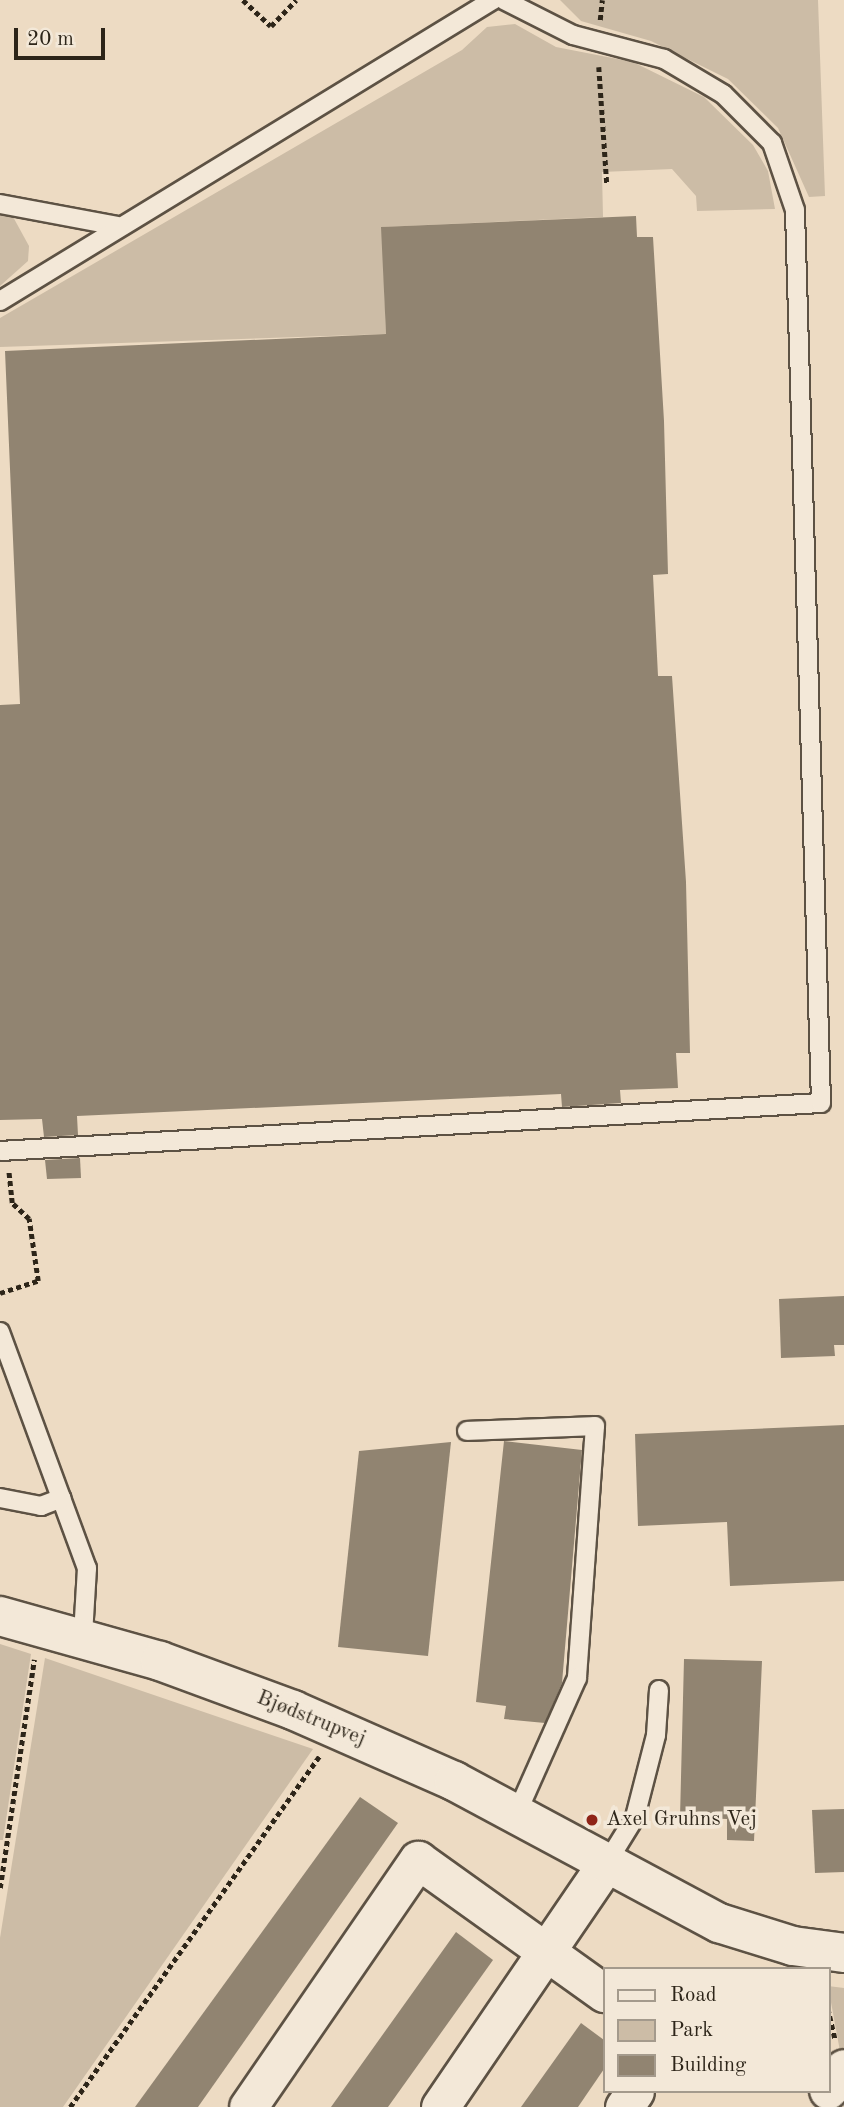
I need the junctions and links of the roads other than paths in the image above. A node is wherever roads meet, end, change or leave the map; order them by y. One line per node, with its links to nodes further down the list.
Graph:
1 (493, 0): 4 (lane)
2 (504, 0): 6 (lane)
3 (0, 204): 4 (lane)
4 (117, 226): 5 (lane)
5 (0, 301)
6 (0, 1151)
7 (0, 1332): 10 (lane)
8 (467, 1431): 14 (lane)
9 (0, 1498): 10 (lane)
10 (62, 1499): 12 (lane)
11 (0, 1616): 12 (street, Bjødstrupvej)
12 (83, 1636): 14 (street, Bjødstrupvej)
13 (659, 1690): 15 (lane)
14 (516, 1815): 15 (street, Bjødstrupvej)
15 (606, 1864): 16 (street); 17 (street, Bjødstrupvej)
16 (548, 1952): 18 (street); 21 (street); 22 (street)
17 (844, 1953)
18 (602, 1992)
19 (844, 2068): 20 (street)
20 (830, 2088)
21 (248, 2107)
22 (440, 2107)

